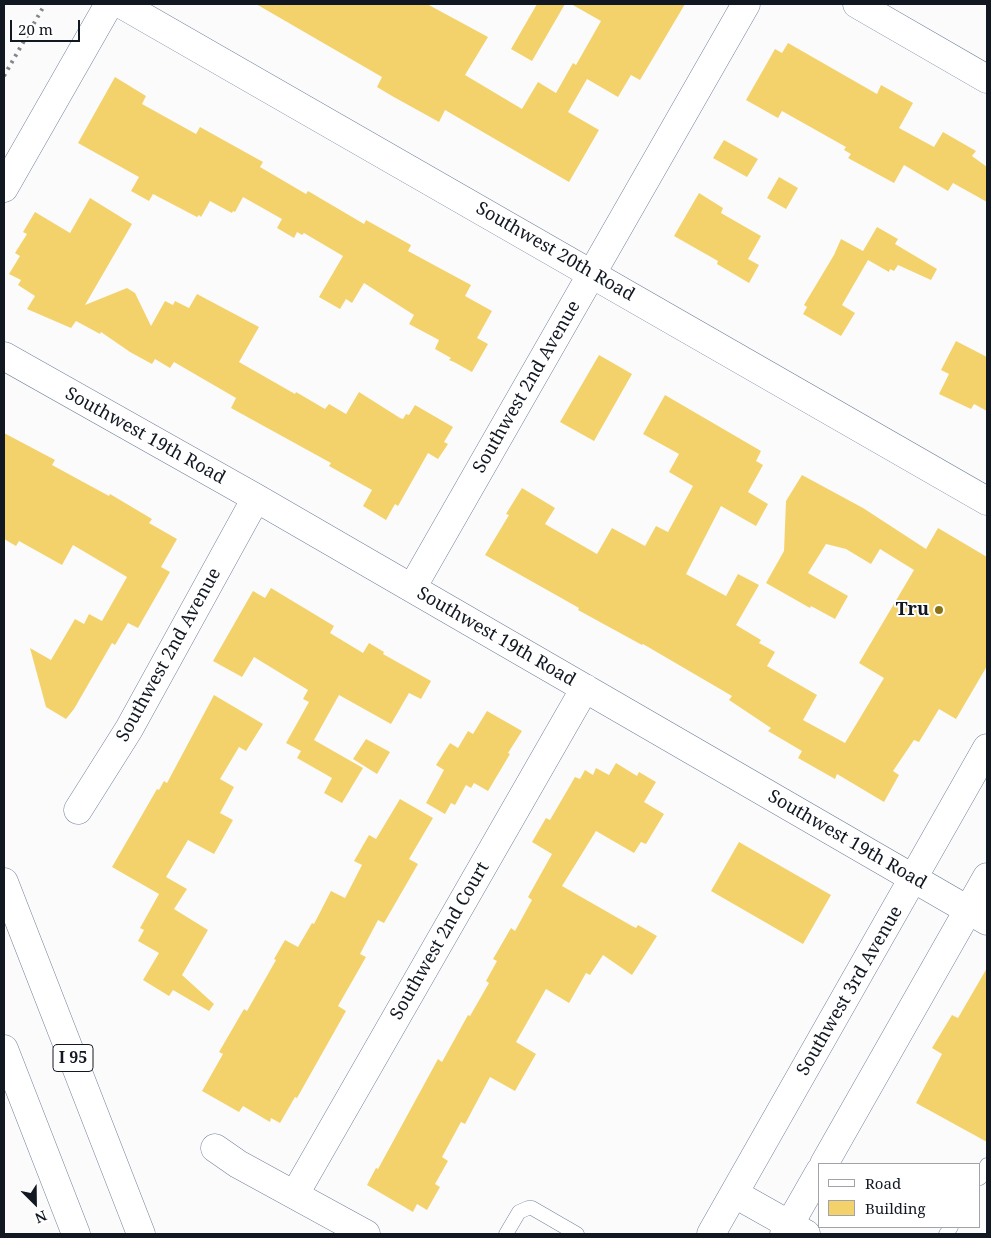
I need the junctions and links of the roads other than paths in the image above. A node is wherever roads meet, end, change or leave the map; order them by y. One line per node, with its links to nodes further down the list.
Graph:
1 (109, 4): 6 (main road)
2 (121, 4): 7 (main road, Southwest 20th Road)
3 (746, 4): 7 (main road, Southwest 2nd Avenue)
4 (857, 4): 5 (main road)
5 (987, 79)
6 (4, 188)
7 (592, 273): 10 (main road, Southwest 20th Road); 11 (main road, Southwest 2nd Avenue)
8 (4, 356): 9 (main road, Southwest 19th Road)
9 (256, 498): 11 (main road, Southwest 19th Road); 14 (main road, Southwest 2nd Avenue)
10 (987, 501)
11 (412, 588): 12 (main road, Southwest 19th Road)
12 (585, 688): 16 (main road, Southwest 19th Road); 25 (main road, Southwest 2nd Court)
13 (987, 748): 16 (main road, Southwest 3rd Avenue)
14 (78, 810)
15 (987, 876): 18 (main road)
16 (914, 879): 18 (main road, Southwest 19th Road); 26 (main road, Southwest 3rd Avenue)
17 (4, 882): 29 (main road, I 95)
18 (978, 916): 21 (main road)
19 (4, 1049): 28 (main road)
20 (215, 1148): 25 (main road)
21 (825, 1163)
22 (987, 1165): 24 (lane)
23 (818, 1176): 27 (main road)
24 (981, 1176)
25 (295, 1194): 30 (main road)
26 (735, 1194): 27 (main road); 33 (main road, Southwest 3rd Avenue)
27 (793, 1231)
28 (76, 1234)
29 (141, 1234)
30 (366, 1234)
31 (506, 1234): 32 (lane)
32 (576, 1234)
33 (712, 1234)

